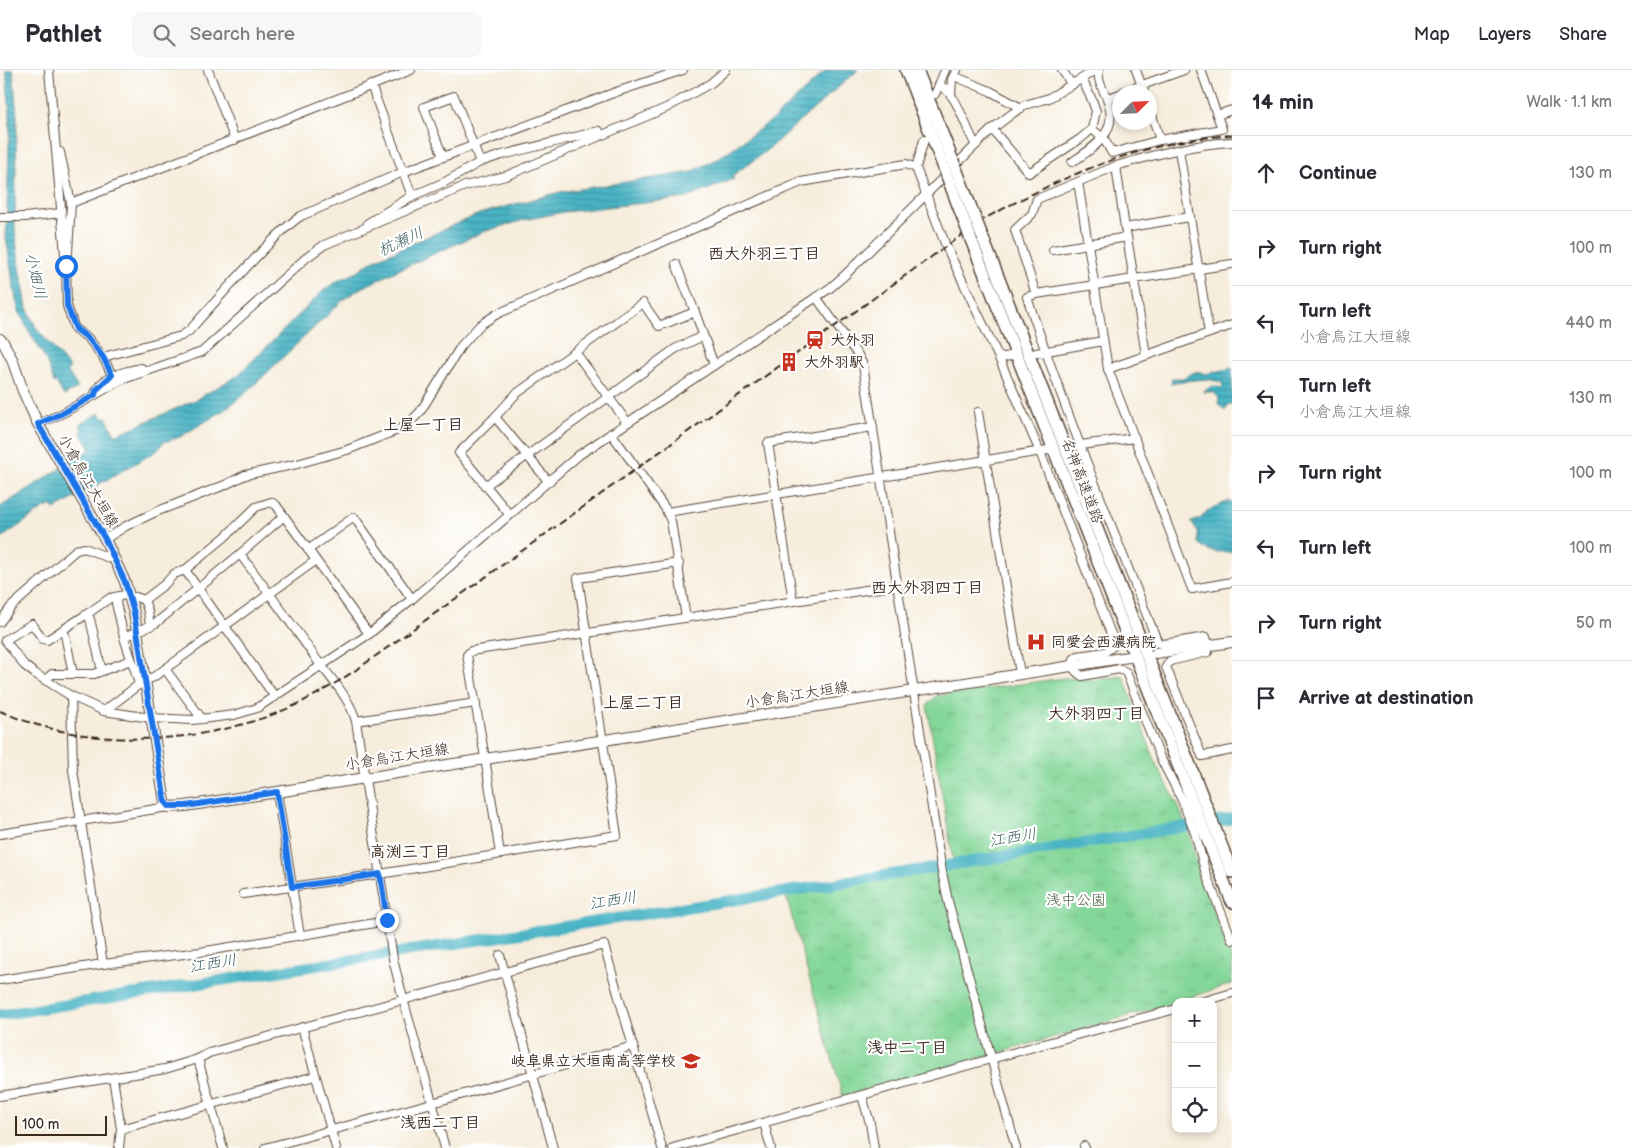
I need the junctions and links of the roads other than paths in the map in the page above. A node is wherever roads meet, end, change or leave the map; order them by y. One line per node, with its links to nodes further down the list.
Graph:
1 (208, 70): 34 (street)
2 (411, 70): 16 (street)
3 (683, 70): 39 (street)
4 (726, 70): 31 (street)
5 (906, 70): 44 (highway, 名神高速道路)
6 (917, 70): 44 (highway, 名神高速道路)
7 (945, 70): 17 (street)
8 (1062, 70): 18 (street)
9 (1097, 70): 15 (street); 24 (street)
10 (1136, 70): 19 (street)
11 (1184, 70): 20 (street)
12 (1200, 70): 27 (street)
13 (49, 71): 32 (street)
14 (955, 73): 22 (street); 25 (street)
15 (1085, 77): 18 (street); 29 (street)
16 (371, 85): 34 (street); 47 (street)
17 (939, 85): 21 (street); 22 (street)
18 (1072, 85): 25 (street)
19 (1141, 85)
20 (1151, 85)
21 (934, 94)
22 (951, 95): 38 (street)
23 (1112, 96): 24 (street)
24 (1107, 98): 33 (street)
25 (1021, 108): 28 (street)
26 (1232, 110): 27 (street)
27 (1217, 116): 36 (street)
28 (992, 129): 29 (street); 38 (street)
29 (1092, 129): 33 (street)
30 (1157, 130): 36 (street)
31 (608, 132): 42 (street); 56 (street)
32 (54, 138): 51 (street); 52 (street)
33 (1104, 138): 36 (street); 43 (street)
34 (235, 140): 51 (street)
35 (924, 140): 46 (street)
36 (1160, 140)
37 (1232, 142): 40 (street)
38 (976, 145): 49 (street)
39 (474, 146): 41 (street); 41 (street); 42 (street)
40 (1179, 150): 45 (street); 54 (street)
41 (443, 157): 47 (street)
42 (480, 162): 50 (street)
43 (1072, 162)
44 (948, 165): 154 (highway, 名神高速道路, bridge)
45 (1116, 166): 48 (street); 55 (street)
46 (916, 168): 49 (street); 106 (street)
47 (403, 172): 50 (street); 79 (street)
48 (1078, 182): 58 (street); 66 (street)
49 (926, 195): 67 (street); 80 (street)
50 (412, 196): 56 (street)
51 (72, 203): 62 (street)
52 (61, 213): 53 (street); 62 (street)
53 (0, 217)
54 (1189, 217): 55 (street); 63 (street)
55 (1126, 228): 57 (street)
56 (360, 231): 83 (street)
57 (1127, 237): 58 (street); 64 (street)
58 (1088, 244): 59 (street); 65 (street)
59 (1053, 250)
60 (676, 264): 68 (street)
61 (1232, 264): 63 (street)
62 (66, 266): 79 (street)
63 (1198, 269): 64 (street); 70 (street)
64 (1134, 279): 65 (street); 77 (street)
65 (1094, 285): 66 (street); 73 (street)
66 (1036, 294): 74 (street)
67 (816, 297): 81 (street); 91 (street)
68 (695, 312): 71 (street); 75 (street)
69 (1232, 325): 70 (street)
70 (1209, 333): 77 (street)
71 (703, 336): 81 (street); 86 (street)
72 (0, 339): 90 (main road, 小倉烏江大垣線)
73 (1103, 341): 74 (street); 82 (street)
74 (1045, 351): 76 (street); 94 (street)
75 (575, 352): 86 (street); 88 (street)
76 (1036, 353)
77 (1146, 355): 82 (street)
78 (1010, 356): 80 (street)
79 (103, 357): 84 (street)
80 (999, 358): 96 (street)
81 (714, 365): 89 (street)
82 (1108, 369): 93 (street)
83 (146, 371): 84 (street); 85 (street)
84 (112, 375): 85 (street)
85 (95, 395): 90 (street)
86 (609, 397): 89 (street); 97 (street)
87 (978, 412): 98 (street)
88 (495, 416): 97 (street); 101 (street)
89 (627, 422): 92 (street)
90 (40, 427): 106 (main road, 小倉烏江大垣線)
91 (873, 427): 99 (street); 102 (street)
92 (611, 433): 100 (street); 103 (street)
93 (1135, 438): 94 (street); 113 (street)
94 (1076, 446): 129 (street)
95 (1048, 450): 96 (street)
96 (1040, 452): 98 (street); 134 (street)
97 (528, 456): 100 (street); 101 (street)
98 (987, 461): 99 (street); 138 (street)
99 (881, 478): 102 (street); 114 (street)
100 (549, 482): 104 (street)
101 (485, 486): 104 (street)
102 (776, 493): 103 (street); 118 (street)
103 (667, 512): 111 (street)
104 (510, 515): 117 (street)
105 (284, 516): 107 (street); 108 (street); 112 (street)
106 (103, 536): 109 (main road, 小倉烏江大垣線)
107 (308, 550): 110 (street); 117 (street)
108 (240, 554): 115 (street); 116 (street)
109 (116, 561): 121 (street); 140 (main road, 小倉烏江大垣線)
110 (315, 561): 116 (street); 125 (street)
111 (678, 563): 120 (street); 126 (street)
112 (185, 570): 115 (street); 115 (street)
113 (1232, 582)
114 (898, 585): 118 (street); 141 (street)
115 (197, 588): 122 (street)
116 (269, 593): 122 (street); 133 (street)
117 (412, 599): 125 (street)
118 (793, 601): 120 (street)
119 (87, 614): 123 (street); 127 (street); 136 (street)
120 (686, 618): 126 (street)
121 (0, 622)
122 (224, 626): 135 (street); 143 (street)
123 (62, 631): 137 (street); 139 (street)
124 (133, 633): 127 (street)
125 (369, 634): 133 (street)
126 (586, 634): 144 (street); 149 (street)
127 (124, 637): 132 (street)
128 (1232, 642): 129 (main road)
129 (1208, 645): 130 (main road); 150 (street)
130 (1156, 653)
131 (1128, 657): 134 (main road, 小倉烏江大垣線)
132 (130, 660): 136 (street); 140 (street)
133 (321, 665): 143 (street); 148 (street)
134 (1073, 666): 138 (main road, 小倉烏江大垣線); 154 (street)
135 (165, 669): 140 (street); 147 (street)
136 (102, 671): 137 (street)
137 (73, 674): 139 (street)
138 (1020, 674): 141 (main road, 小倉烏江大垣線)
139 (45, 680): 142 (street)
140 (142, 682): 145 (street); 146 (main road, 小倉烏江大垣線)
141 (914, 692): 149 (main road, 小倉烏江大垣線); 179 (street)
142 (71, 696): 145 (street); 156 (street)
143 (274, 697): 147 (street)
144 (476, 703): 148 (street); 151 (street)
145 (104, 711): 146 (street)
146 (152, 718): 147 (street); 155 (main road, 小倉烏江大垣線)
147 (202, 719)
148 (356, 721): 152 (street)
149 (603, 740): 151 (main road, 小倉烏江大垣線); 159 (street)
150 (1232, 750)
151 (485, 758): 152 (main road, 小倉烏江大垣線); 159 (street)
152 (364, 778): 153 (main road, 小倉烏江大垣線); 161 (street)
153 (277, 792): 155 (main road, 小倉烏江大垣線); 162 (street)
154 (1191, 796): 158 (highway, 名神高速道路); 167 (street)
155 (168, 806): 156 (street)
156 (80, 821): 157 (street); 169 (street)
157 (0, 834)
158 (1214, 841): 160 (highway, 名神高速道路); 164 (highway, 名神高速道路)
159 (500, 854): 161 (street)
160 (1232, 872)
161 (380, 874): 162 (street); 165 (street)
162 (292, 887): 163 (street); 166 (street)
163 (244, 894)
164 (1232, 902)
165 (387, 923): 166 (street); 174 (street)
166 (300, 936): 169 (street)
167 (1232, 940)
168 (500, 954): 170 (street)
169 (104, 964): 171 (street)
170 (505, 971): 174 (street); 177 (street); 180 (street)
171 (0, 980)
172 (1232, 993): 173 (street)
173 (1214, 998)
174 (403, 999): 176 (street); 185 (street)
175 (1172, 1010): 179 (street)
176 (302, 1027): 178 (street); 181 (street)
177 (633, 1046): 180 (street); 196 (street)
178 (198, 1058): 182 (street); 186 (street)
179 (992, 1059): 184 (street); 200 (street)
180 (533, 1075): 185 (street); 195 (street)
181 (315, 1076): 186 (street); 189 (street)
182 (113, 1078): 183 (street); 188 (street)
183 (0, 1096)
184 (862, 1096): 187 (street); 199 (street)
185 (432, 1103): 189 (street); 194 (street)
186 (212, 1105): 188 (street); 191 (street)
187 (764, 1124): 197 (street); 198 (street)
188 (121, 1129): 190 (street)
189 (331, 1130): 192 (street); 193 (street)
190 (119, 1148)
191 (223, 1148)
192 (264, 1148)
193 (336, 1148)
194 (445, 1148)
195 (553, 1148)
196 (662, 1148)
197 (673, 1148)
198 (771, 1148)
199 (874, 1148)
200 (1016, 1148)

